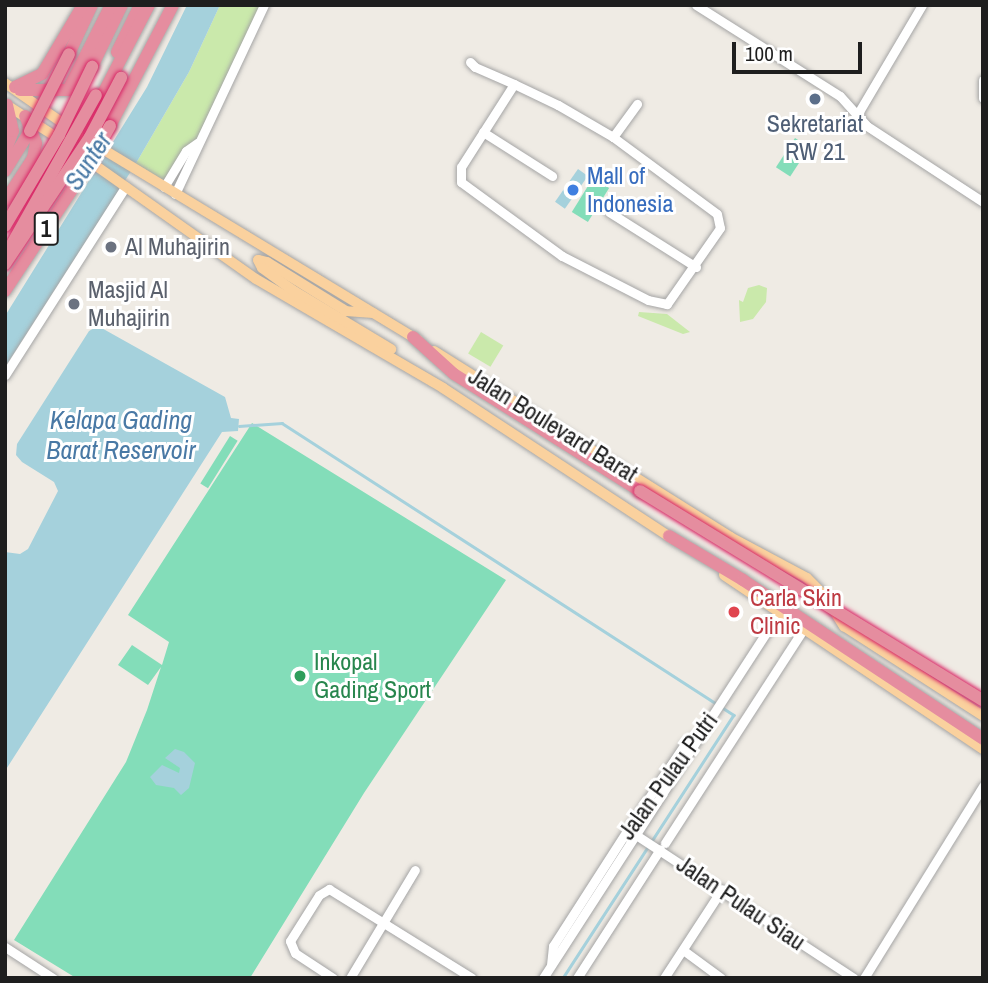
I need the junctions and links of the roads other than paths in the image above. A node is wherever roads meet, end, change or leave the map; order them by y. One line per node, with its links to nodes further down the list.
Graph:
1 (83, 5): 16 (highway)
2 (93, 5): 29 (highway, bridge)
3 (111, 5): 15 (highway)
4 (122, 5): 37 (highway, bridge)
5 (140, 5): 38 (highway, bridge)
6 (149, 5): 17 (highway)
7 (156, 5): 39 (highway, bridge)
8 (173, 5): 41 (highway, 1, bridge)
9 (264, 5): 26 (street)
10 (696, 5): 21 (street)
11 (922, 5): 21 (street)
12 (470, 62): 14 (street)
13 (983, 80): 18 (street)
14 (514, 83): 23 (street); 24 (street)
15 (74, 84): 16 (highway); 17 (highway)
16 (13, 86): 25 (main road, Jalan Boulevard Barat)
17 (102, 96): 25 (highway)
18 (983, 99)
19 (6, 104): 22 (main road, Jalan Boulevard Barat); 27 (highway)
20 (637, 104): 24 (street)
21 (857, 115): 35 (street)
22 (25, 116): 28 (main road, Jalan Boulevard Barat); 34 (highway)
23 (483, 132): 30 (street); 40 (street)
24 (613, 136): 40 (street)
25 (86, 139): 32 (main road, Jalan Boulevard Barat)
26 (197, 143): 32 (street); 33 (street)
27 (5, 152)
28 (91, 162): 31 (main road, Jalan Boulevard Barat); 39 (highway)
29 (5, 171)
30 (552, 176)
31 (126, 186): 44 (street); 45 (main road, Jalan Boulevard Barat)
32 (163, 187): 33 (main road, Jalan Boulevard Barat)
33 (176, 194): 42 (main road, Jalan Boulevard Barat)
34 (5, 201)
35 (983, 202)
36 (609, 212): 40 (street)
37 (5, 226)
38 (5, 256)
39 (5, 266)
40 (696, 267)
41 (5, 291)
42 (375, 314): 43 (main road, Jalan Boulevard Barat); 45 (main road)
43 (413, 337): 49 (highway, bridge); 50 (main road, Jalan Boulevard Barat)
44 (5, 375)
45 (425, 377): 46 (main road, Jalan Boulevard Barat)
46 (669, 536): 47 (main road, Jalan Boulevard Barat); 51 (highway)
47 (779, 614): 48 (main road, Jalan Boulevard Barat); 54 (street, Jalan Pulau Putri)
48 (803, 630): 52 (main road, Jalan Boulevard Barat); 55 (street)
49 (983, 700)
50 (983, 716)
51 (983, 739)
52 (983, 748)
53 (983, 786): 70 (street)
54 (635, 834): 55 (street, Jalan Pulau Siau); 65 (street, Jalan Pulau Putri)
55 (660, 846): 57 (street, Jalan Pulau Siau); 66 (street)
56 (415, 870): 58 (street)
57 (722, 889): 60 (street); 69 (street, Jalan Pulau Siau)
58 (382, 923): 61 (street); 63 (street); 64 (street)
59 (5, 947): 62 (street)
60 (683, 950): 67 (street); 68 (street)
61 (470, 977)
62 (53, 978)
63 (333, 978)
64 (350, 978)
65 (543, 978)
66 (577, 978)
67 (664, 978)
68 (721, 978)
69 (854, 978)
70 (864, 978)

